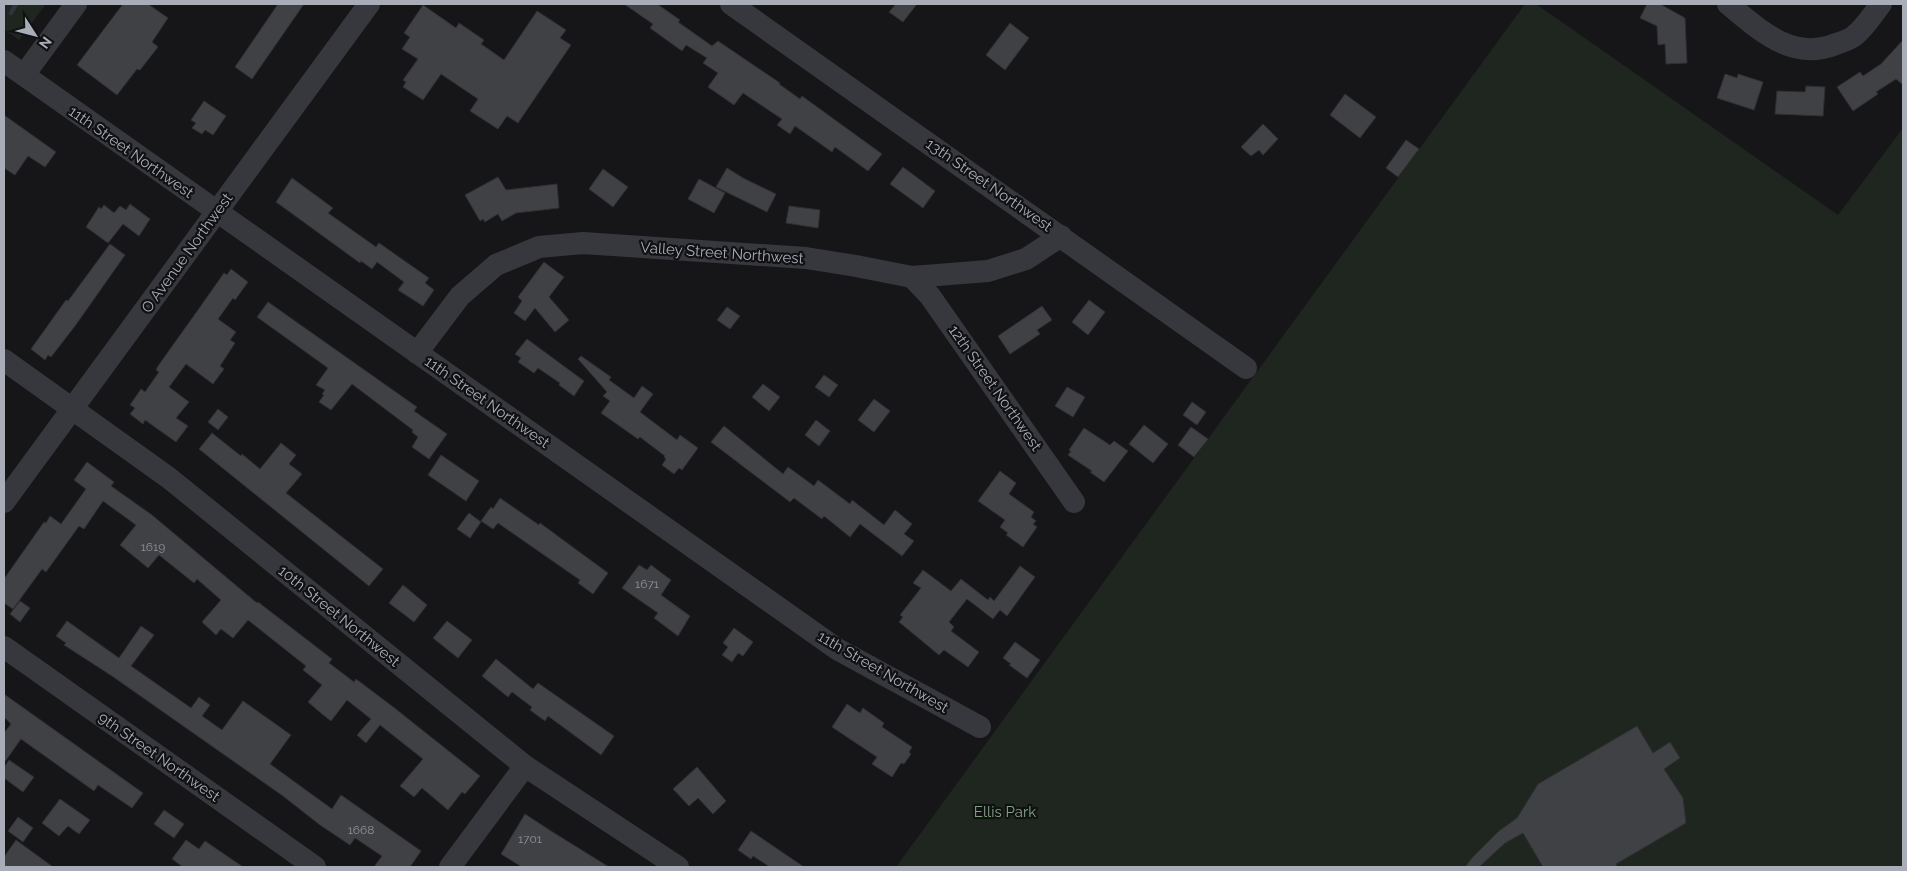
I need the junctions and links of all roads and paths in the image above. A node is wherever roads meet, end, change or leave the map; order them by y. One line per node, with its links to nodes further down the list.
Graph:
1 (76, 4): 7 (street)
2 (369, 4): 8 (street, O Avenue Northwest)
3 (731, 4): 9 (street, 13th Street Northwest)
4 (1728, 4): 5 (street)
5 (1881, 4)
6 (4, 61): 7 (street, 11th Street Northwest)
7 (24, 75): 8 (street, 11th Street Northwest)
8 (216, 212): 11 (street, 11th Street Northwest); 14 (street, O Avenue Northwest)
9 (1061, 236): 10 (street, Valley Street Northwest); 13 (street, 13th Street Northwest)
10 (912, 277): 11 (street, Valley Street Northwest); 16 (street, 12th Street Northwest)
11 (417, 353): 18 (street, 11th Street Northwest)
12 (4, 360): 14 (street, 10th Street Northwest)
13 (1246, 368)
14 (72, 409): 15 (street, O Avenue Northwest); 19 (street, 10th Street Northwest)
15 (4, 502)
16 (1074, 502)
17 (4, 647): 20 (street, 9th Street Northwest)
18 (980, 727)
19 (525, 766): 21 (street); 22 (street, 10th Street Northwest)
20 (315, 867)
21 (450, 867)
22 (678, 867)

